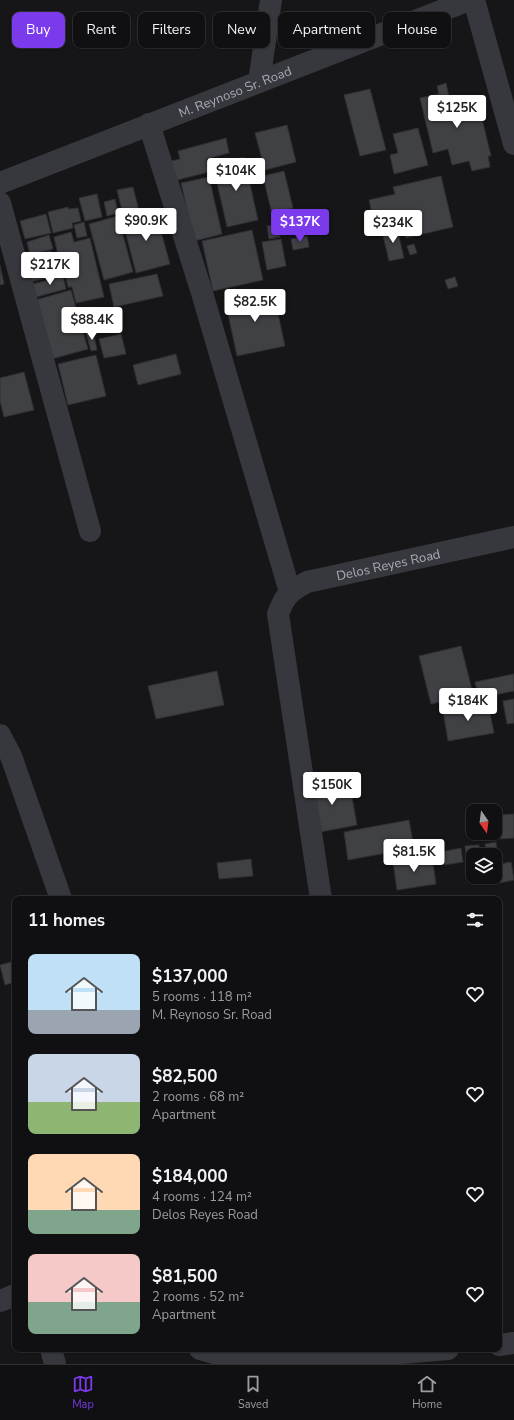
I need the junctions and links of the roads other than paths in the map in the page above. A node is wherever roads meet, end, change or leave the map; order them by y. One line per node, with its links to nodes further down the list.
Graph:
1 (271, 0): 4 (street)
2 (469, 0): 4 (street, M. Reynoso Sr. Road)
3 (474, 0): 6 (street)
4 (259, 82): 5 (street, M. Reynoso Sr. Road)
5 (149, 124): 7 (street, M. Reynoso Sr. Road); 11 (street)
6 (514, 144)
7 (0, 183)
8 (0, 203): 9 (street)
9 (90, 531)
10 (514, 537): 11 (street, Delos Reyes Road)
11 (290, 592): 14 (street, Delos Reyes Road)
12 (0, 735): 13 (street)
13 (60, 896)
14 (321, 896)
15 (12, 1297): 16 (street)
16 (0, 1301)
17 (514, 1343): 18 (street)
18 (502, 1344)
19 (52, 1352): 23 (street)
20 (198, 1352): 24 (street)
21 (210, 1352): 22 (street)
22 (384, 1352)
23 (55, 1364)
24 (200, 1364)

